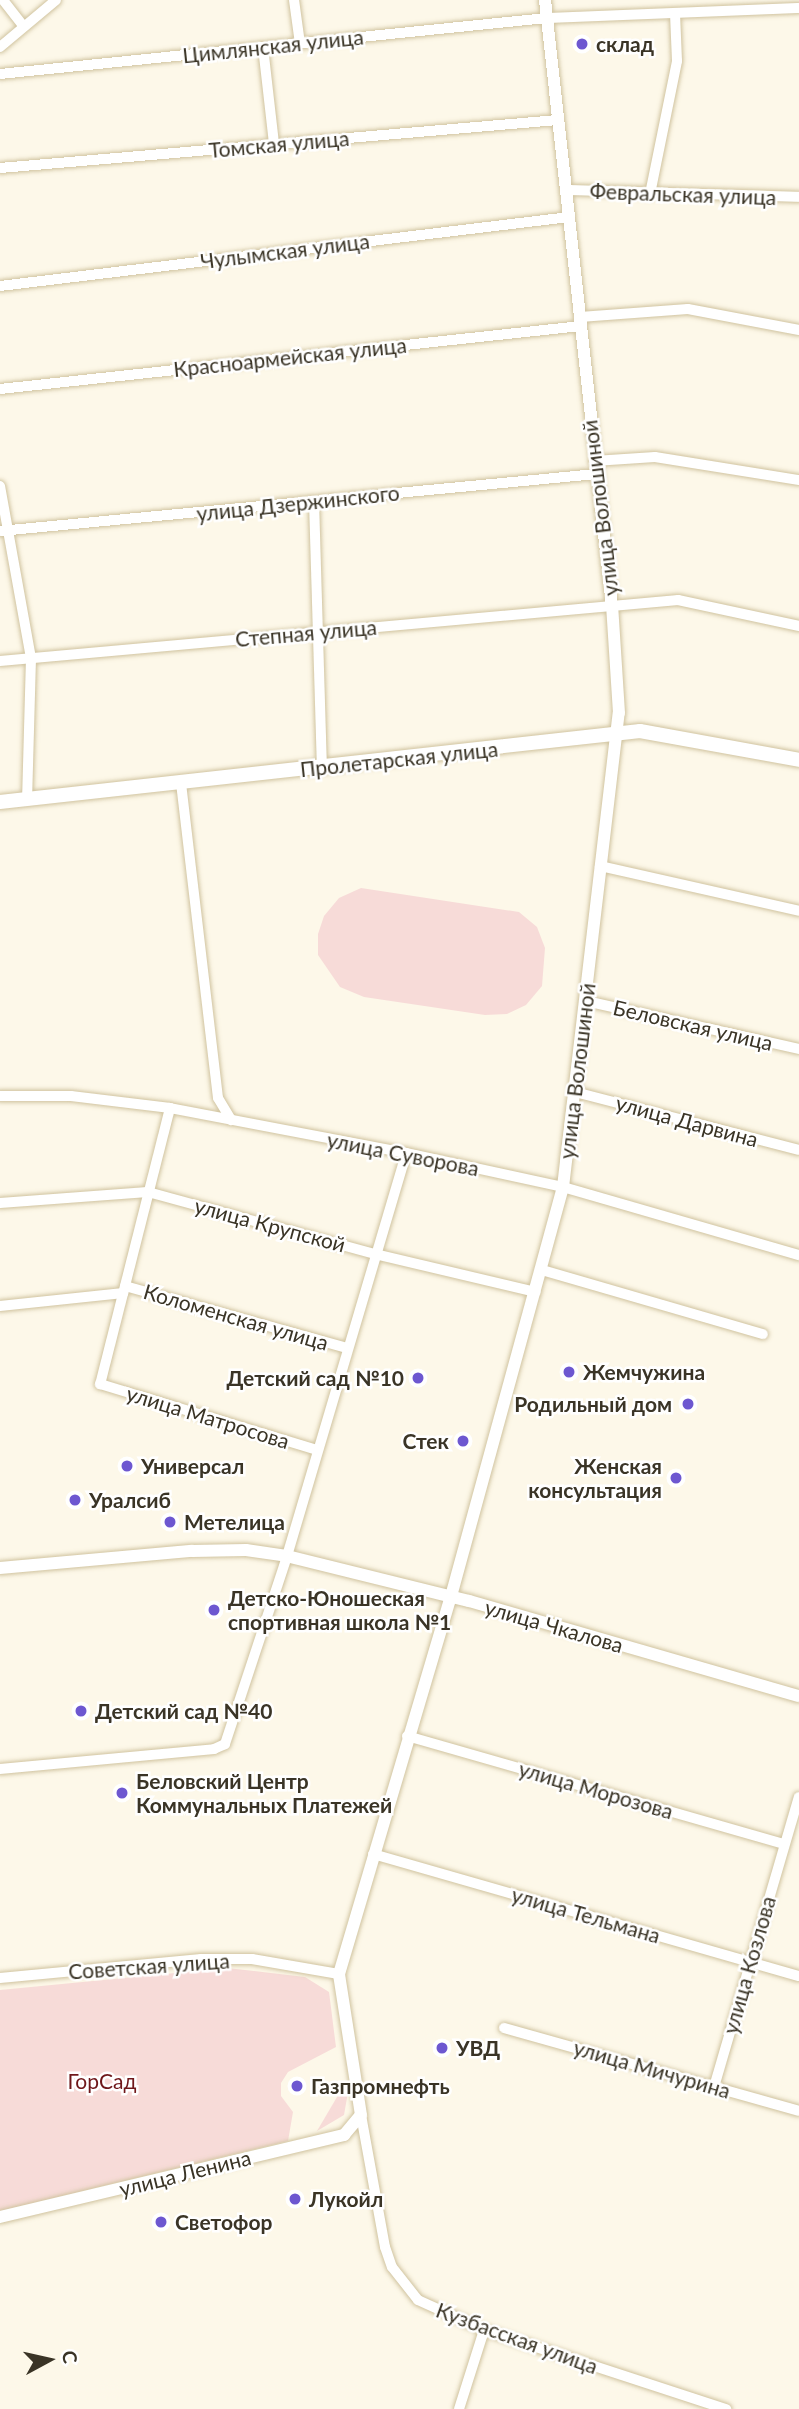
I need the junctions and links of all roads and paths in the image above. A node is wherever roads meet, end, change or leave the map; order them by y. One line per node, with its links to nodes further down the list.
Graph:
1 (3, 0): 8 (street)
2 (56, 0): 8 (street)
3 (295, 0): 9 (street)
4 (545, 0): 7 (street, улица Волошиной)
5 (799, 8): 6 (street, Цимлянская улица)
6 (675, 13): 7 (street, Цимлянская улица); 17 (street)
7 (547, 18): 9 (street, Цимлянская улица); 13 (street, улица Волошиной)
8 (23, 26): 10 (street)
9 (300, 44): 11 (street, Цимлянская улица)
10 (0, 47)
11 (263, 47): 12 (street, Цимлянская улица); 14 (street)
12 (0, 74)
13 (558, 120): 14 (street, Томская улица); 16 (street, улица Волошиной)
14 (274, 144): 15 (street, Томская улица)
15 (0, 168)
16 (566, 190): 17 (street, Февральская улица); 19 (street, улица Волошиной)
17 (650, 194): 18 (street, Февральская улица)
18 (799, 197)
19 (569, 217): 20 (street, Чулымская улица); 21 (street, улица Волошиной)
20 (0, 285)
21 (580, 322): 22 (street, Красноармейская улица); 23 (street, Красноармейская улица); 24 (street, улица Волошиной)
22 (799, 330)
23 (0, 388)
24 (595, 468): 25 (street, улица Дзержинского); 27 (street, улица Дзержинского); 29 (street, улица Волошиной)
25 (799, 480)
26 (0, 486): 28 (street)
27 (314, 501): 28 (street, улица Дзержинского); 31 (street)
28 (4, 531): 32 (street)
29 (612, 606): 30 (street, Степная улица); 31 (street, Степная улица); 34 (street, улица Волошиной)
30 (799, 625)
31 (321, 632): 32 (street, Степная улица); 36 (street)
32 (31, 658): 33 (street, Степная улица); 38 (street)
33 (0, 662)
34 (617, 733): 35 (main road, Пролетарская улица); 36 (main road, Пролетарская улица); 40 (street, улица Волошиной)
35 (799, 760)
36 (321, 767): 37 (main road, Пролетарская улица)
37 (181, 783): 38 (main road, Пролетарская улица); 46 (street)
38 (27, 799): 39 (main road, Пролетарская улица)
39 (0, 802)
40 (600, 866): 41 (street); 42 (street, улица Волошиной)
41 (799, 911)
42 (586, 1001): 43 (street, Беловская улица); 44 (street, улица Волошиной)
43 (799, 1049)
44 (575, 1092): 50 (street, улица Дарвина); 52 (street, улица Волошиной)
45 (0, 1096): 47 (street, улица Суворова)
46 (218, 1098): 48 (street); 49 (street)
47 (170, 1108): 48 (street, улица Суворова); 53 (street)
48 (195, 1113): 49 (street, улица Суворова)
49 (231, 1120): 51 (street, улица Суворова)
50 (799, 1150)
51 (406, 1153): 52 (street, улица Суворова); 55 (street)
52 (564, 1187): 56 (street, улица Суворова); 57 (street, улица Волошиной)
53 (148, 1192): 54 (street, улица Крупской); 55 (street, улица Крупской); 58 (street)
54 (0, 1203)
55 (375, 1254): 59 (street, улица Крупской); 62 (street)
56 (799, 1255)
57 (542, 1270): 59 (street, улица Волошиной); 61 (street)
58 (124, 1290): 60 (street, Коломенская улица); 62 (street, Коломенская улица); 63 (street, улица Матросова)
59 (536, 1292): 66 (street, улица Волошиной)
60 (0, 1306)
61 (763, 1334)
62 (347, 1348): 63 (street)
63 (317, 1450): 64 (street)
64 (287, 1556): 65 (street, улица Чкалова); 66 (street, улица Чкалова); 69 (street)
65 (0, 1568)
66 (450, 1600): 67 (street, улица Чкалова); 68 (street, улица Волошиной)
67 (799, 1696)
68 (407, 1736): 71 (street, улица Морозова); 72 (street, улица Волошиной)
69 (0, 1769)
70 (799, 1797): 71 (street, улица Козлова)
71 (784, 1844): 73 (street, улица Козлова)
72 (373, 1854): 73 (street, улица Тельмана); 74 (street, улица Волошиной)
73 (751, 1962): 75 (street, улица Тельмана); 78 (street, улица Козлова)
74 (339, 1974): 76 (street, Советская улица); 80 (street, улица Волошиной)
75 (799, 1976)
76 (0, 1978)
77 (504, 2028): 78 (street, улица Мичурина)
78 (714, 2087): 79 (street, улица Мичурина)
79 (799, 2111)
80 (361, 2115): 81 (street, улица Ленина); 82 (street, Кузбасская улица)
81 (0, 2217)
82 (484, 2330): 83 (street); 84 (street, Кузбасская улица)
83 (460, 2409)
84 (726, 2409)

